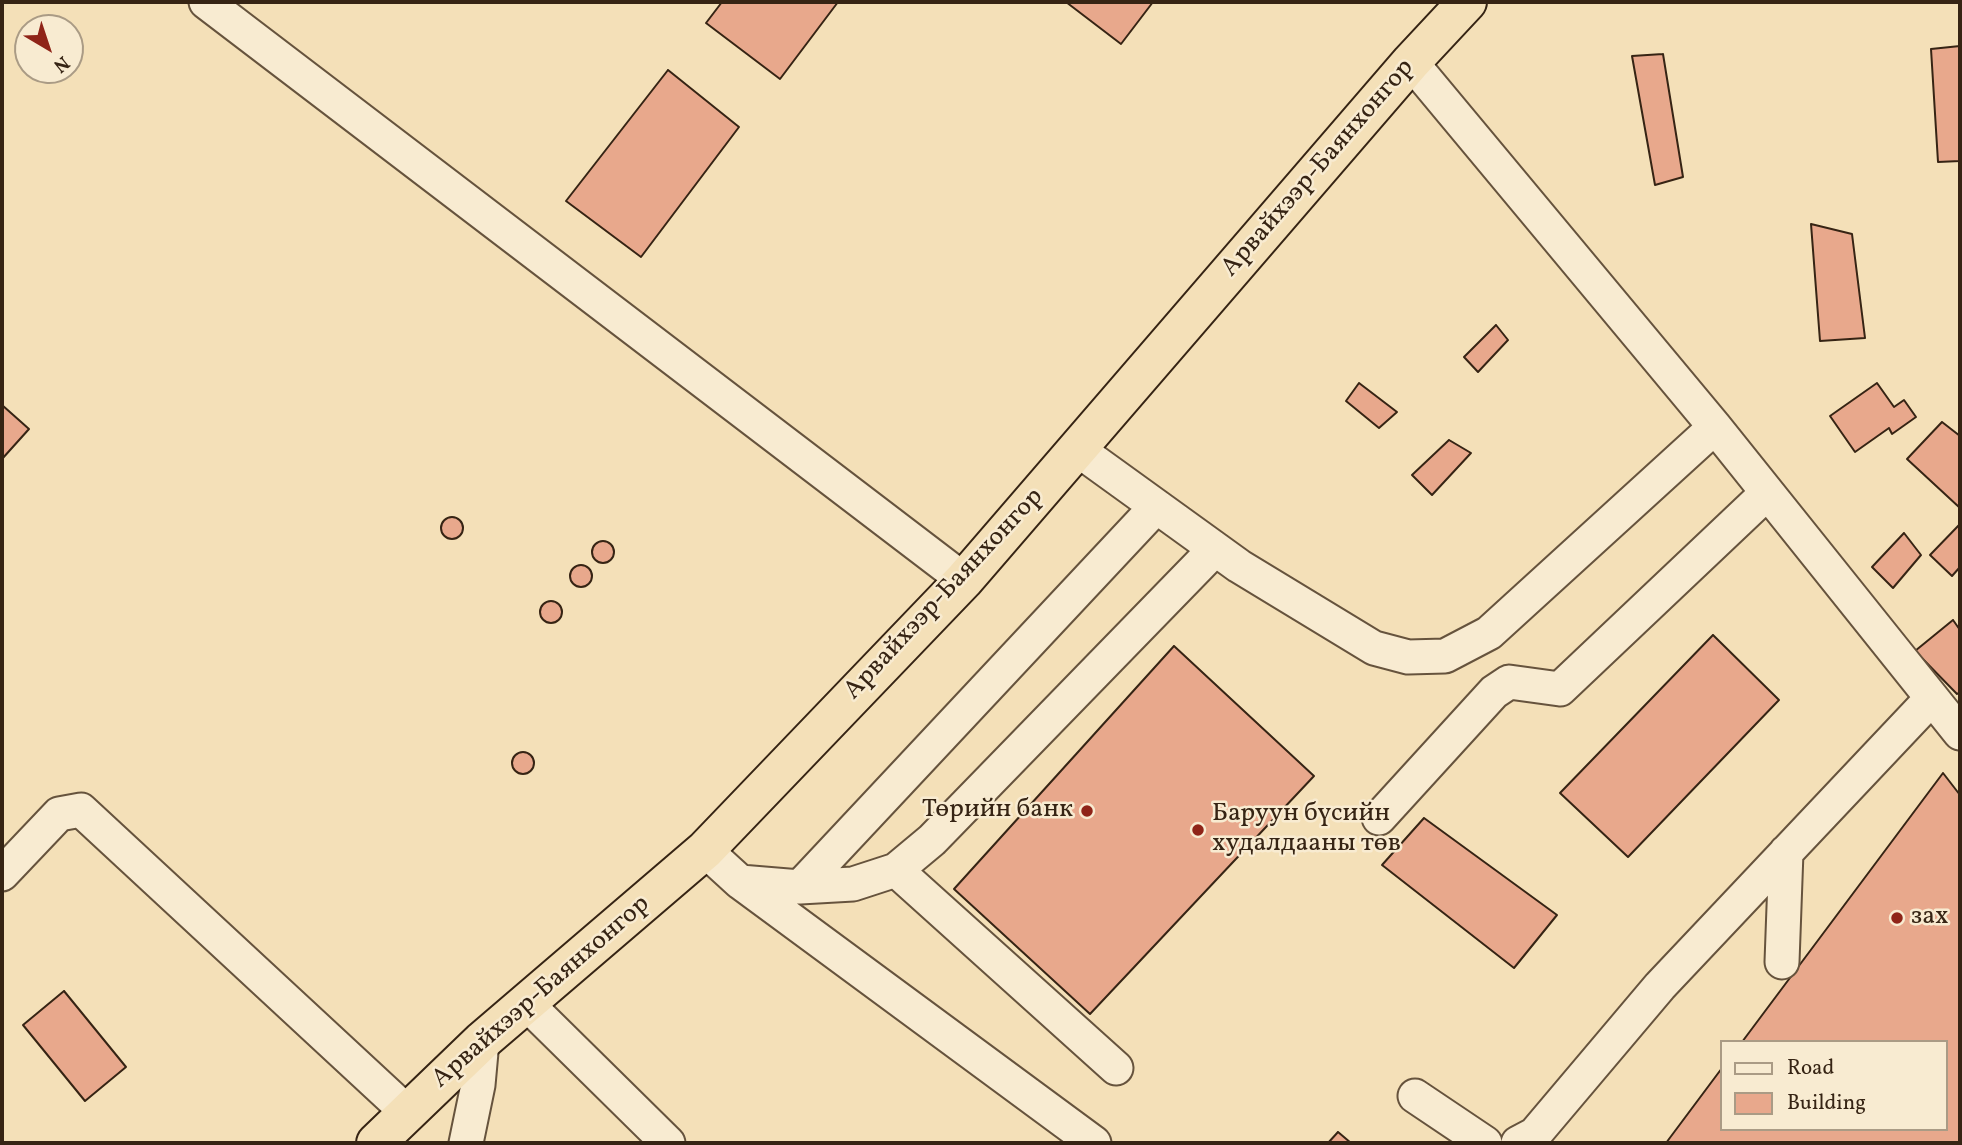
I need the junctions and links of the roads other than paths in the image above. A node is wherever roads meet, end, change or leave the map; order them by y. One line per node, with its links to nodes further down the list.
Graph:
1 (206, 2): 9 (street)
2 (1467, 2): 3 (highway, Арвайхээр-Баянхонгор)
3 (1411, 62): 4 (street); 5 (highway, Арвайхээр-Баянхонгор)
4 (1715, 427): 6 (street); 8 (street)
5 (1077, 449): 7 (street); 9 (highway, Арвайхээр-Баянхонгор)
6 (1767, 493): 10 (street); 12 (street)
7 (1155, 508): 8 (street); 18 (street)
8 (1215, 549): 15 (street)
9 (964, 580): 13 (highway, Арвайхээр-Баянхонгор)
10 (1932, 698): 11 (street); 14 (street)
11 (1960, 733)
12 (1379, 818)
13 (705, 850): 17 (street); 20 (highway, Арвайхээр-Баянхонгор)
14 (1786, 852): 19 (street); 30 (street)
15 (896, 870): 18 (street); 22 (street)
16 (2, 874): 24 (street)
17 (740, 882): 18 (street); 28 (street)
18 (800, 887)
19 (1782, 962)
20 (528, 1005): 21 (highway, Арвайхээр-Баянхонгор); 27 (street)
21 (482, 1041): 24 (highway, Арвайхээр-Баянхонгор); 26 (street)
22 (1116, 1068)
23 (1416, 1096): 29 (street)
24 (408, 1113): 25 (highway, Арвайхээр-Баянхонгор)
25 (376, 1143)
26 (466, 1143)
27 (668, 1143)
28 (1094, 1143)
29 (1485, 1143)
30 (1518, 1143)

